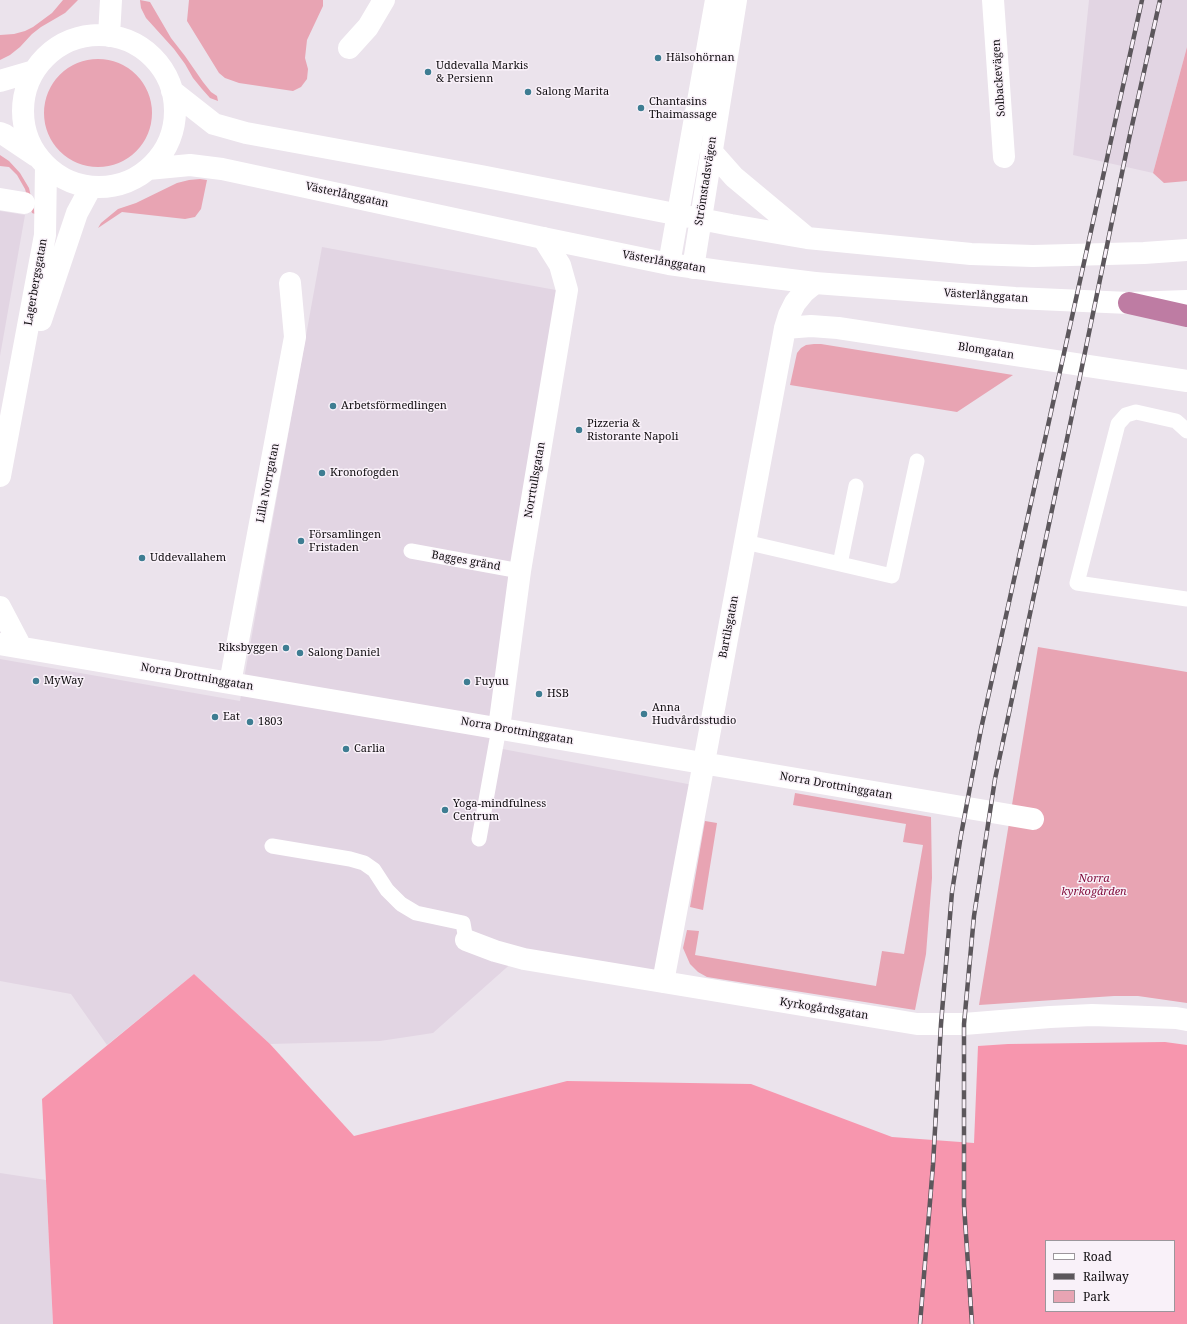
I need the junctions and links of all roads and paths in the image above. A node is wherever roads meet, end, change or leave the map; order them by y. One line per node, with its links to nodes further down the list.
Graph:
1 (111, 0): 6 (street)
2 (384, 0): 7 (street)
3 (716, 0): 19 (street, Strömstadsvägen)
4 (736, 0): 12 (street, Strömstadsvägen)
5 (993, 0): 13 (street, Solbackevägen)
6 (108, 36): 8 (street, Västerlånggatan); 10 (street, Västerlånggatan)
7 (349, 48)
8 (34, 71): 9 (street); 14 (street, Västerlånggatan)
9 (0, 81)
10 (172, 91): 15 (street, Västerlånggatan); 19 (street, Västerlånggatan)
11 (0, 133): 14 (street, Västerlånggatan)
12 (711, 151): 20 (street, Strömstadsvägen); 22 (street)
13 (1004, 157)
14 (42, 162): 16 (street, Västerlånggatan); 33 (street, Lagerbergsgatan)
15 (148, 169): 16 (street, Västerlånggatan); 21 (street, Västerlånggatan)
16 (91, 187): 33 (street, Lagerbergsgatan)
17 (0, 199): 18 (street)
18 (24, 203)
19 (678, 214): 20 (street, Västerlånggatan); 24 (street, Strömstadsvägen)
20 (700, 218): 22 (street, Västerlånggatan); 25 (street, Strömstadsvägen)
21 (543, 238): 24 (street, Västerlånggatan); 41 (street, Norrtullsgatan)
22 (807, 238): 23 (street, Västerlånggatan)
23 (1187, 250)
24 (669, 264): 25 (street, Västerlånggatan)
25 (693, 268): 27 (street, Västerlånggatan)
26 (290, 283): 45 (street, Lilla Norrgatan)
27 (815, 283): 29 (street, Västerlånggatan); 31 (street, Bartilsgatan)
28 (1187, 301): 29 (street, Västerlånggatan)
29 (1129, 303): 30 (highway)
30 (1187, 316)
31 (784, 328): 32 (street, Blomgatan); 38 (street, Bartilsgatan)
32 (1187, 381)
33 (15, 397): 36 (street, Lagerbergsgatan)
34 (1187, 431): 42 (lane)
35 (918, 461): 40 (lane)
36 (0, 476)
37 (856, 486): 40 (lane)
38 (745, 542): 40 (lane); 47 (street, Bartilsgatan)
39 (412, 551): 41 (lane, Bagges gränd)
40 (840, 564)
41 (520, 570): 46 (street, Norrtullsgatan)
42 (1187, 599)
43 (0, 607): 44 (street)
44 (10, 646): 45 (street, Norra Drottninggatan)
45 (230, 683): 46 (street, Norra Drottninggatan)
46 (498, 728): 47 (street, Norra Drottninggatan); 49 (lane)
47 (703, 763): 48 (street, Norra Drottninggatan); 52 (street, Bartilsgatan)
48 (1034, 819)
49 (479, 839)
50 (272, 846): 51 (lane)
51 (466, 940): 52 (street, Kyrkogårdsgatan)
52 (662, 982): 53 (street, Kyrkogårdsgatan)
53 (1187, 1020)

